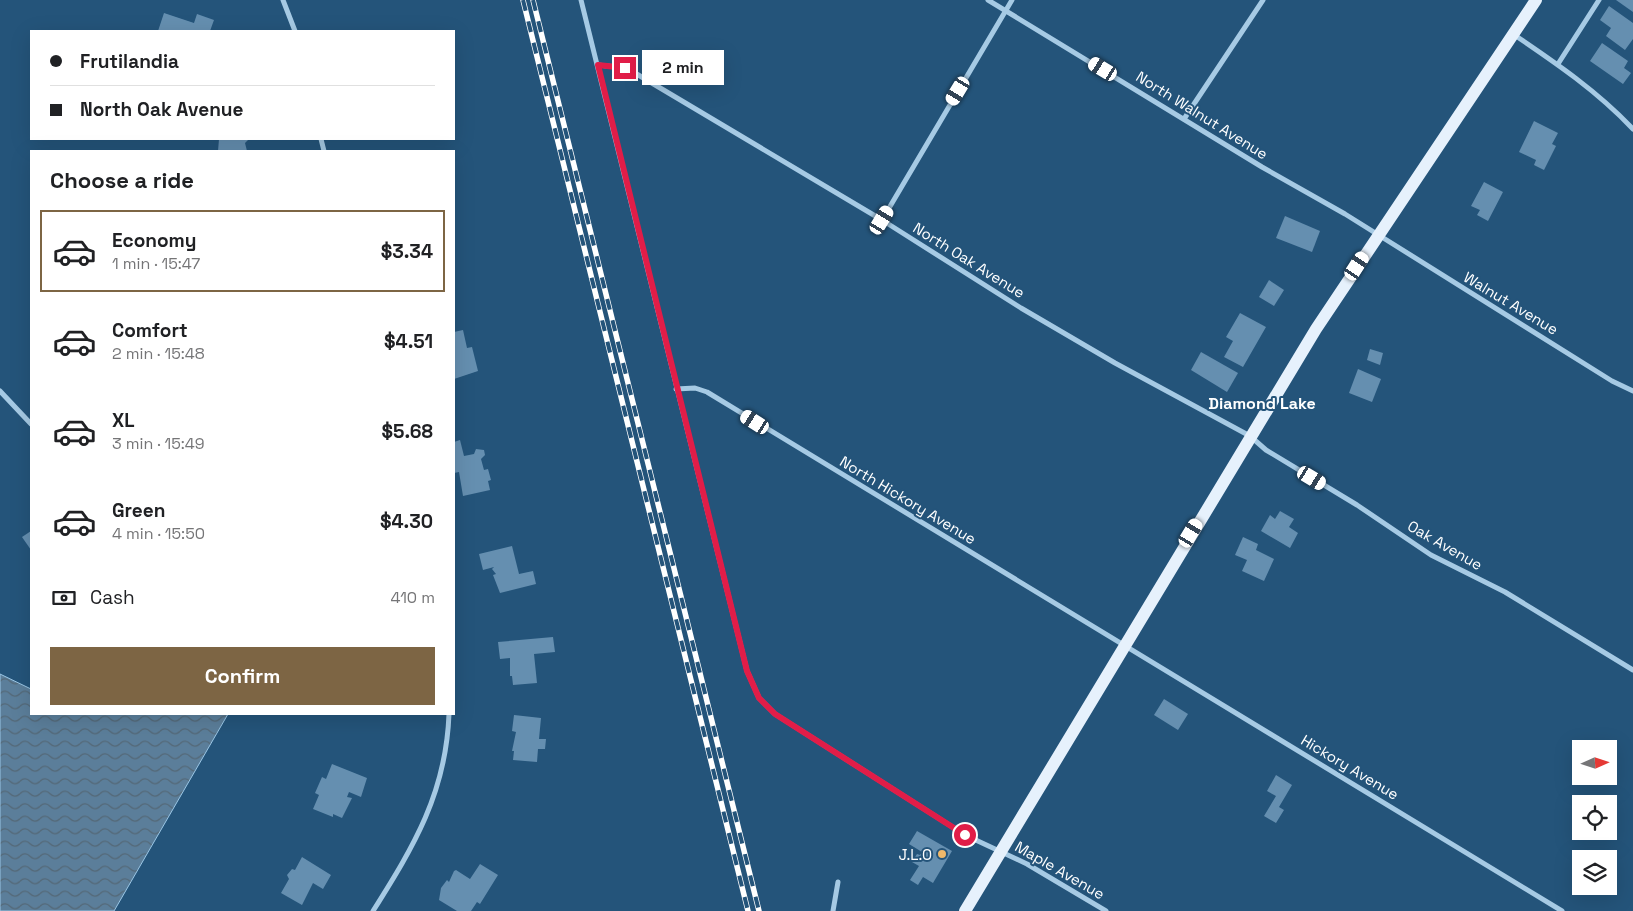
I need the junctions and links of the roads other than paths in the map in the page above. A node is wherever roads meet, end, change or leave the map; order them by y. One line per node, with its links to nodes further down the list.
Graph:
1 (283, 0): 9 (street)
2 (581, 0): 12 (street)
3 (988, 0): 8 (street, North Walnut Avenue)
4 (1012, 0): 8 (street)
5 (1264, 0): 13 (street)
6 (1536, 0): 10 (main road)
7 (1599, 0): 11 (street)
8 (1006, 10): 13 (street, North Walnut Avenue); 15 (street)
9 (295, 30)
10 (1513, 33): 11 (street); 16 (main road)
11 (1558, 64): 14 (street)
12 (598, 65): 15 (street, North Oak Avenue); 17 (street)
13 (1184, 118): 16 (street, North Walnut Avenue)
14 (1633, 128)
15 (882, 220): 21 (street, North Oak Avenue)
16 (1377, 235): 19 (street, Walnut Avenue); 21 (main road)
17 (676, 389): 22 (street, North Hickory Avenue); 25 (street, Maple Avenue)
18 (0, 390): 20 (street)
19 (1633, 391)
20 (30, 423)
21 (1250, 436): 22 (main road); 23 (street, Oak Avenue)
22 (1123, 646): 25 (main road); 31 (street, Hickory Avenue)
23 (1633, 670)
24 (450, 715): 27 (street)
25 (1001, 851): 29 (main road); 30 (street, Maple Avenue)
26 (838, 882): 28 (street)
27 (373, 911)
28 (833, 911)
29 (965, 911)
30 (1106, 911)
31 (1562, 911)

